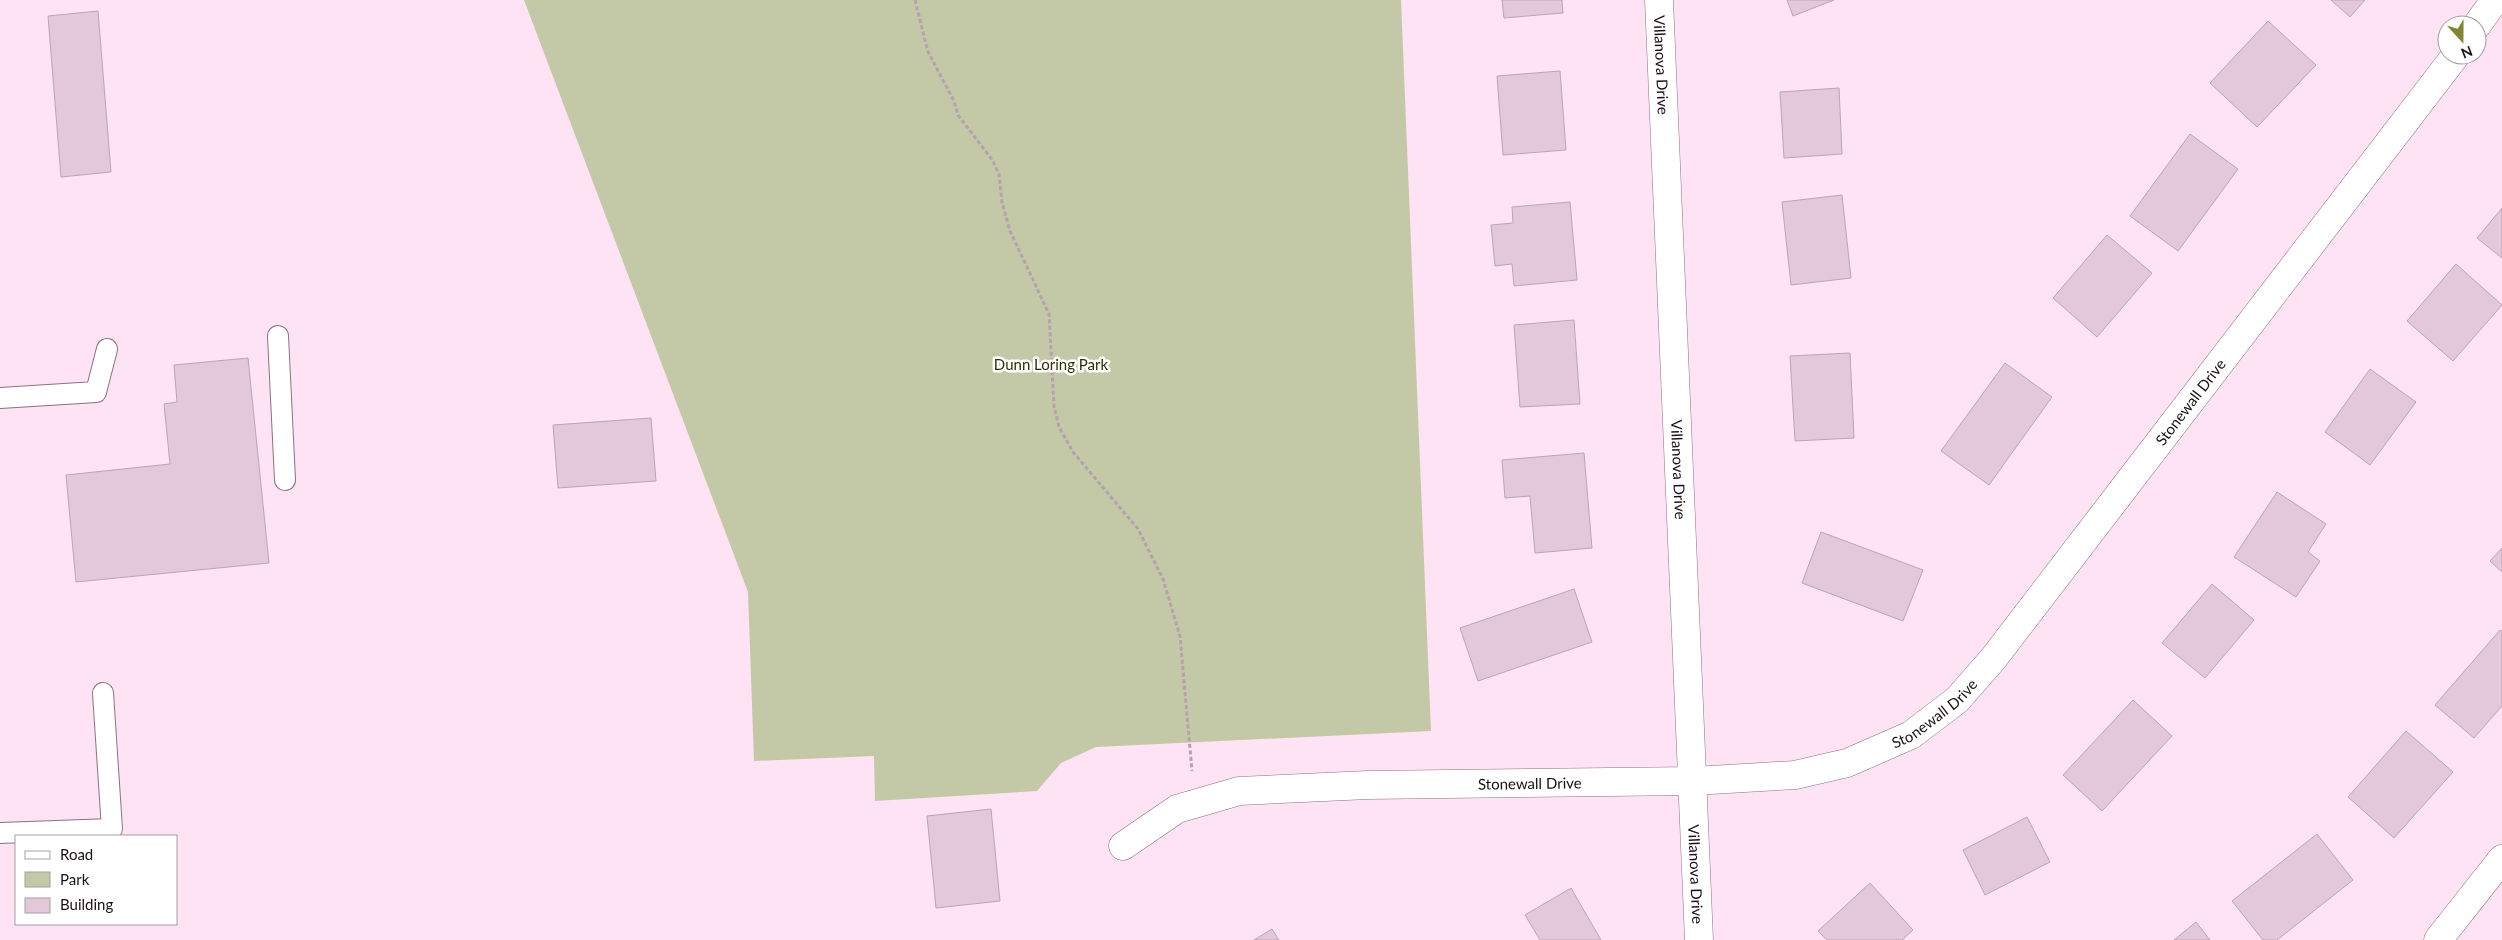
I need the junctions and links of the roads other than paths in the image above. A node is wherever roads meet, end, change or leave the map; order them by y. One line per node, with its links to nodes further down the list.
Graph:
1 (1659, 0): 10 (street, Villanova Drive)
2 (2495, 0): 3 (street)
3 (2484, 15)
4 (2448, 65): 10 (street, Stonewall Drive)
5 (278, 336): 8 (lane)
6 (106, 348): 7 (lane)
7 (0, 398)
8 (285, 480)
9 (103, 693): 11 (lane)
10 (1693, 781): 12 (street, Stonewall Drive); 14 (street, Villanova Drive)
11 (0, 833)
12 (1123, 846)
13 (2502, 859): 15 (street)
14 (1699, 940)
15 (2438, 940)

